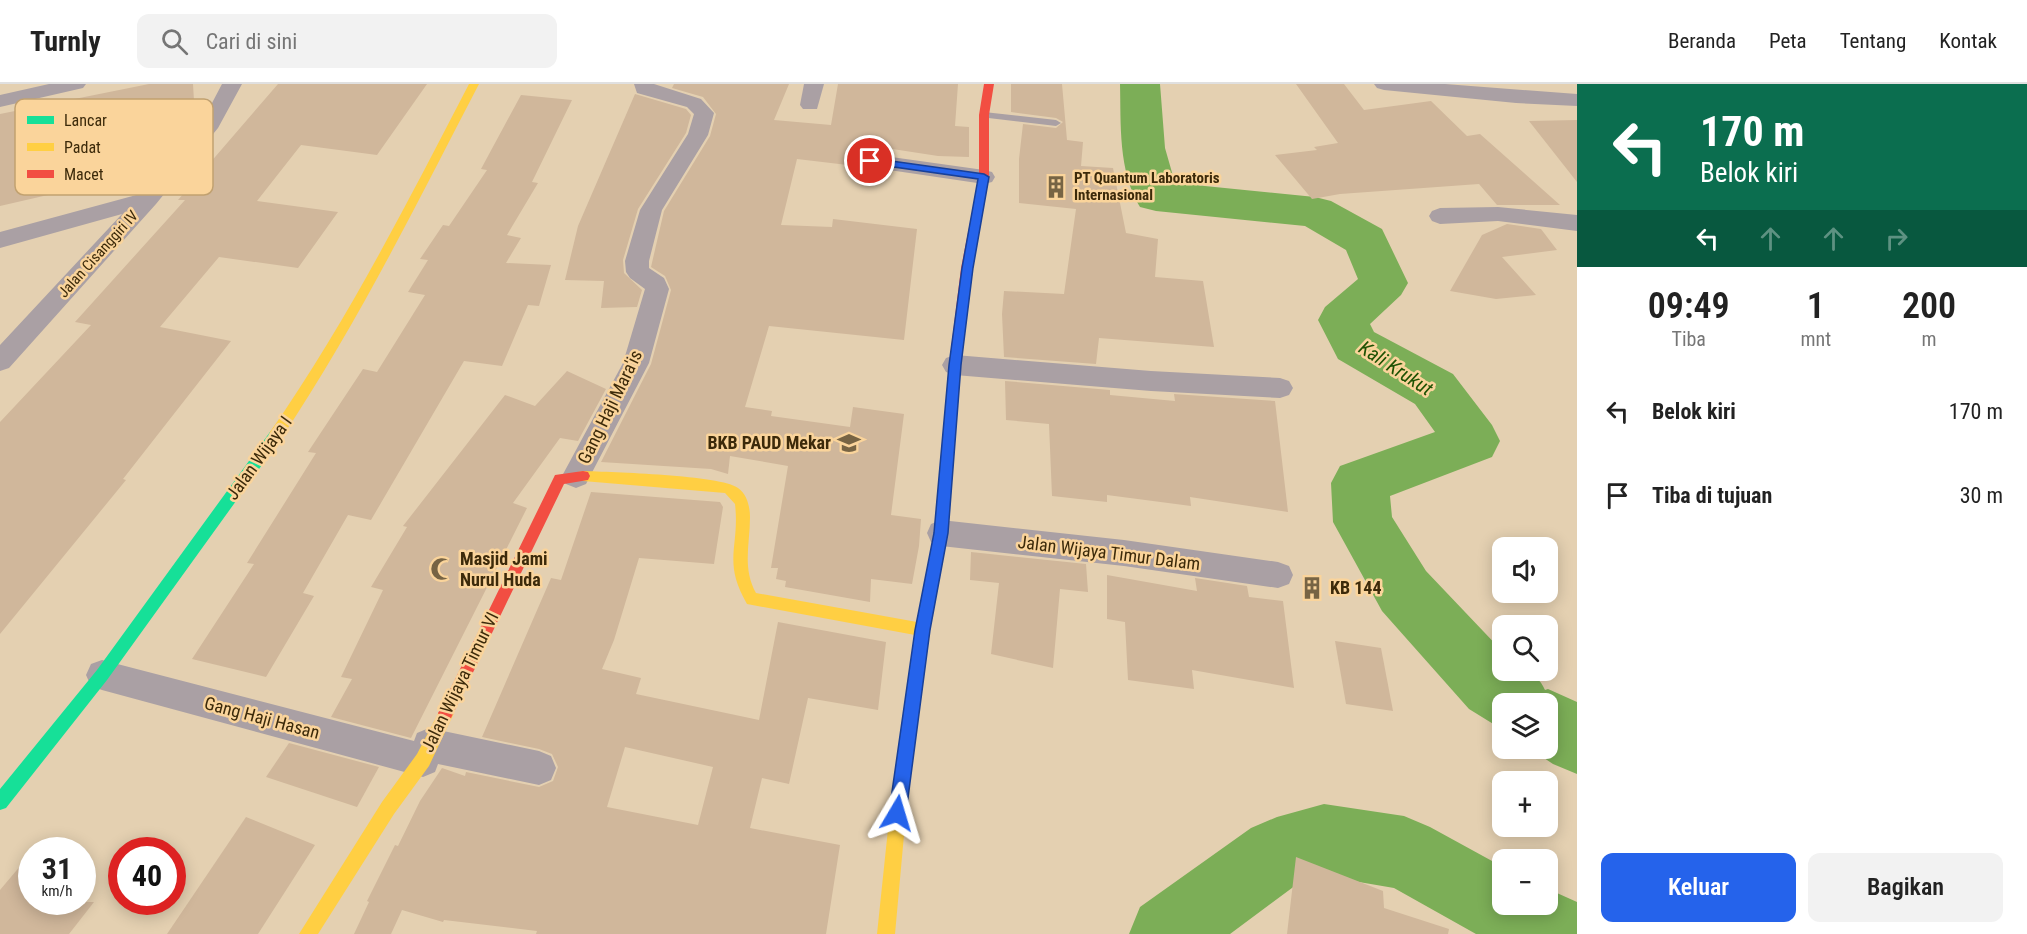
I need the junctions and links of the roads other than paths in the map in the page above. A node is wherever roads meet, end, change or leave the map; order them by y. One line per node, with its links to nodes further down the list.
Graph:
1 (76, 84): 9 (street)
2 (232, 84): 12 (street, Jalan Cisanggiri IV)
3 (474, 84): 28 (street, Jalan Wijaya I)
4 (645, 84): 24 (street, Gang Haji Mara'is)
5 (814, 84): 10 (street)
6 (989, 84): 11 (street)
7 (1384, 84): 8 (street)
8 (1577, 100)
9 (0, 101)
10 (810, 105)
11 (984, 115): 13 (lane); 15 (street)
12 (213, 120)
13 (1056, 123)
14 (870, 161): 15 (street)
15 (984, 177): 22 (street)
16 (152, 195): 17 (street, Jalan Cisanggiri IV)
17 (148, 200): 20 (street); 21 (street, Jalan Cisanggiri IV)
18 (1440, 216): 19 (street)
19 (1577, 223)
20 (0, 240)
21 (0, 361)
22 (955, 365): 23 (street); 25 (street)
23 (1280, 388)
24 (576, 476): 27 (street); 29 (street, Jalan Wijaya Timur VI)
25 (941, 533): 26 (street, Jalan Wijaya Timur Dalam); 27 (street)
26 (1278, 575)
27 (923, 630): 34 (street)
28 (102, 675): 29 (street, Gang Haji Hasan); 31 (street, Jalan Wijaya I)
29 (426, 753): 30 (street, Gang Haji Hasan); 33 (street, Jalan Wijaya Timur VI)
30 (539, 768)
31 (11, 771): 32 (street, Jalan Wijaya I)
32 (0, 802)
33 (308, 934)
34 (886, 934)

